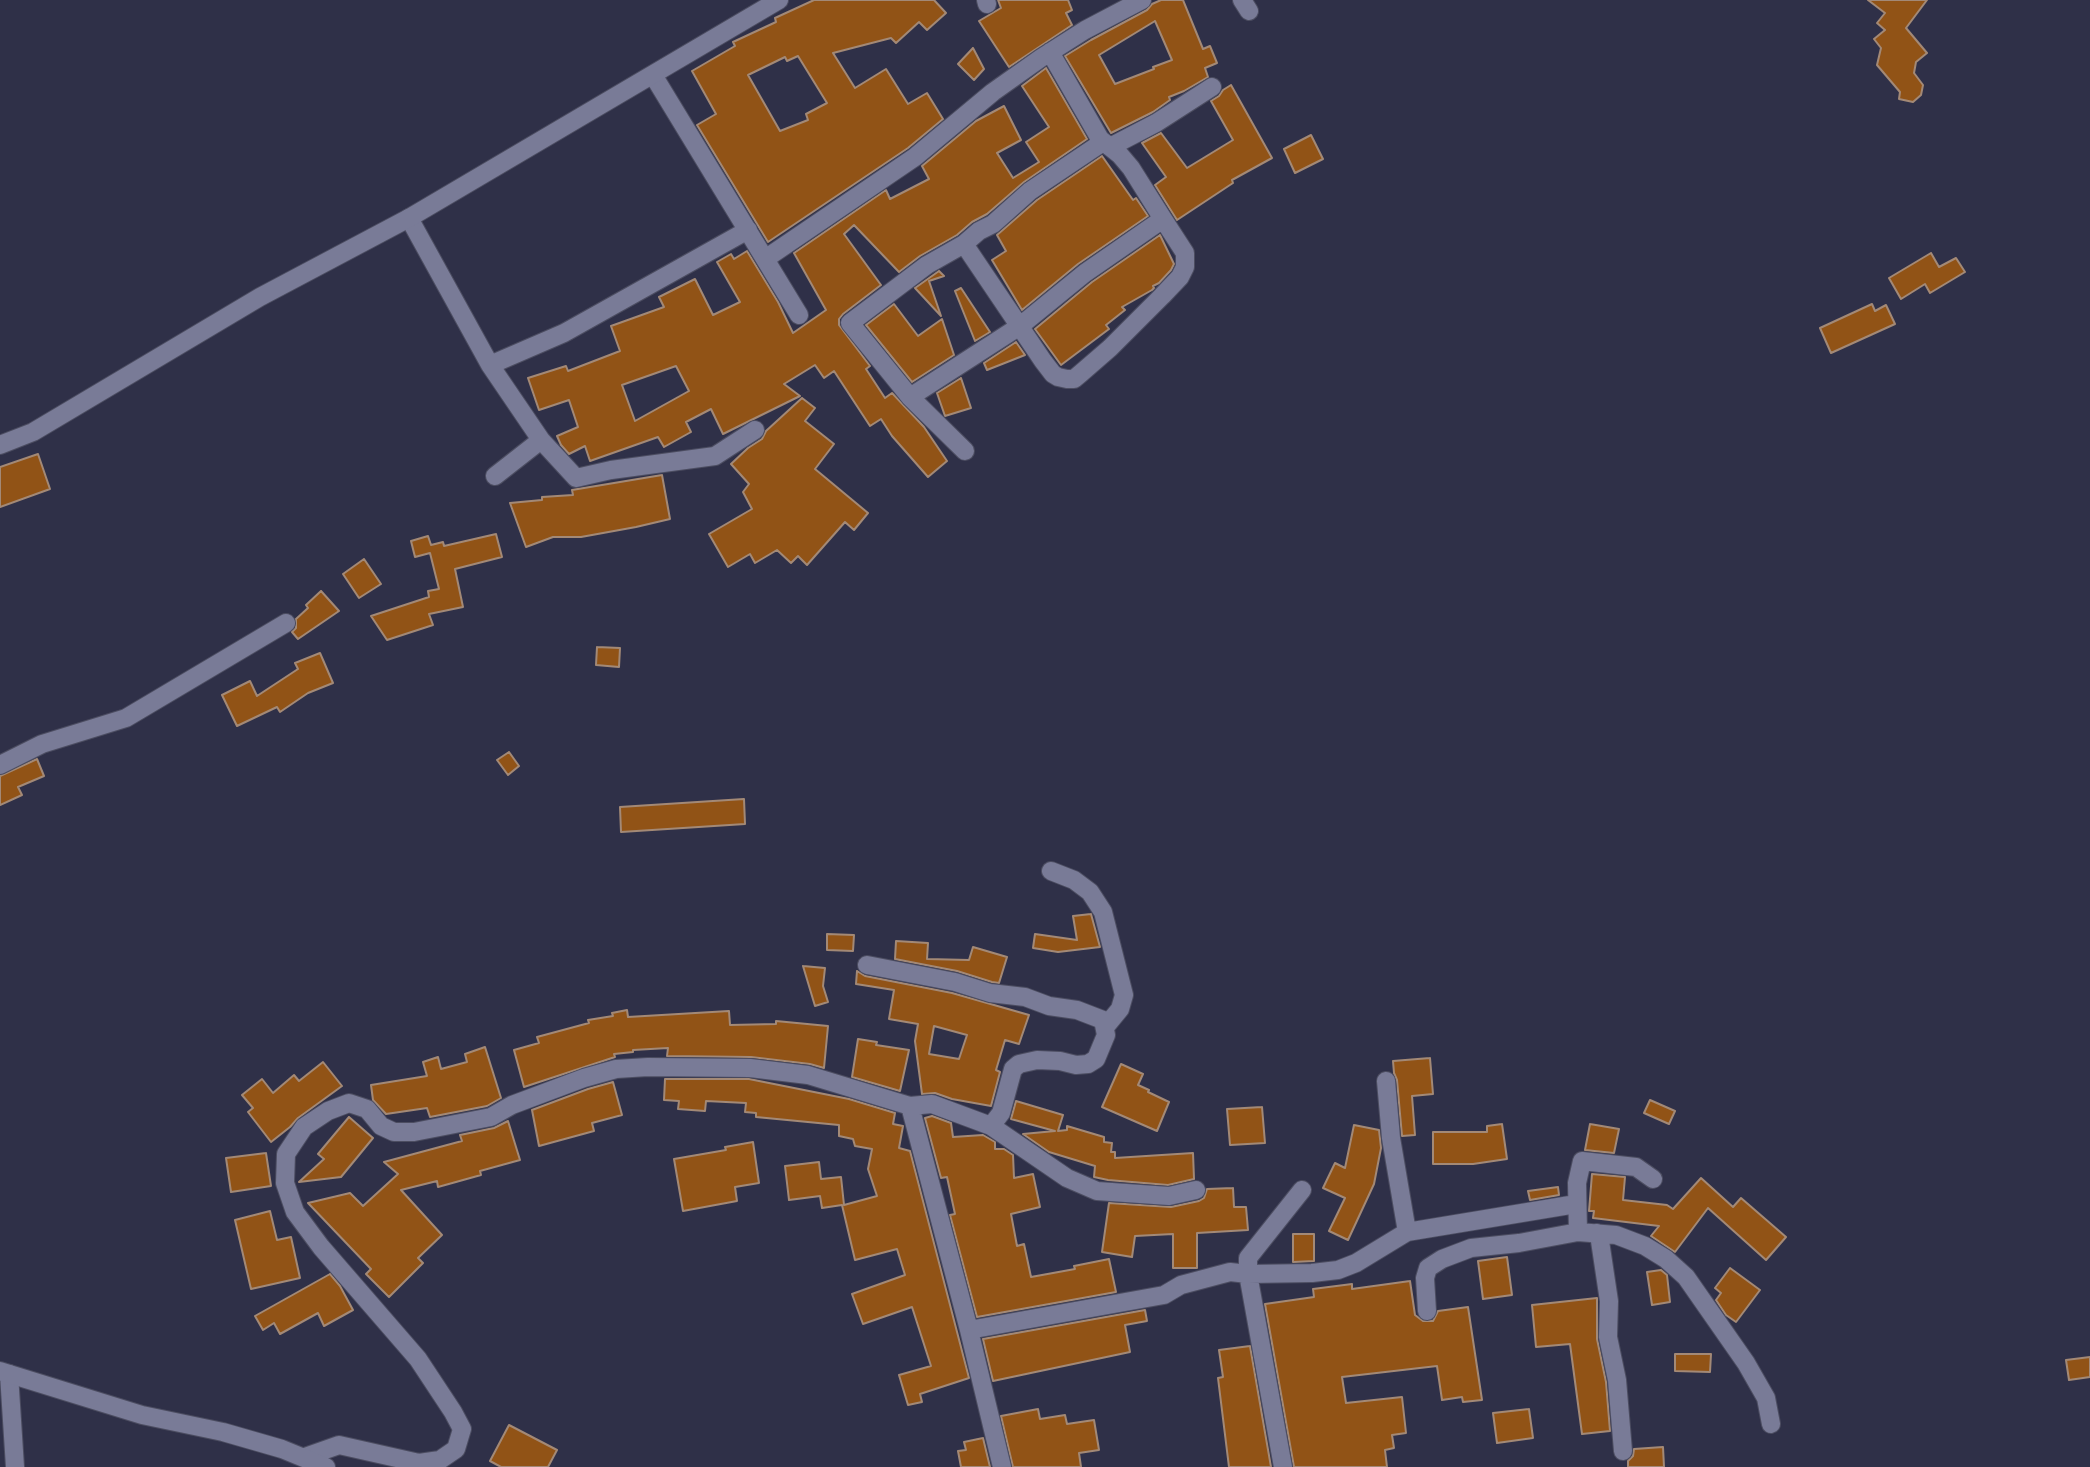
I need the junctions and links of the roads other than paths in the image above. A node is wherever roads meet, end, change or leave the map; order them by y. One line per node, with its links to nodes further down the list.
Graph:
1 (779, 0): 4 (street)
2 (1142, 0): 3 (street)
3 (1050, 52): 6 (street); 11 (street)
4 (653, 75): 7 (street); 9 (street)
5 (1212, 87): 6 (street)
6 (1106, 144): 8 (street); 10 (street)
7 (409, 218): 14 (street); 18 (street)
8 (1163, 219): 13 (street); 13 (street)
9 (748, 230): 11 (street); 14 (street)
10 (964, 244): 13 (street); 15 (street)
11 (765, 259): 12 (street)
12 (799, 315)
13 (1020, 326): 15 (street)
14 (490, 365): 17 (street)
15 (910, 397): 19 (street)
16 (755, 430): 17 (street)
17 (541, 440): 20 (street)
18 (0, 445)
19 (965, 451)
20 (495, 476)
21 (286, 623): 22 (street)
22 (0, 765)
23 (1051, 871): 25 (street)
24 (867, 965): 25 (street)
25 (1106, 1026): 28 (street)
26 (1387, 1081): 33 (street)
27 (910, 1107): 28 (street); 38 (street); 42 (street)
28 (991, 1126): 30 (street)
29 (1653, 1179): 32 (street)
30 (1196, 1190)
31 (1302, 1190): 36 (street)
32 (1576, 1204): 33 (street); 34 (street)
33 (1407, 1232): 36 (street)
34 (1578, 1232): 35 (street); 37 (street)
35 (1597, 1233): 40 (street); 41 (street)
36 (1248, 1275): 38 (street); 46 (street)
37 (1427, 1311)
38 (969, 1330): 45 (street)
39 (5, 1372): 42 (street); 43 (street)
40 (1771, 1424)
41 (1623, 1451)
42 (305, 1457): 44 (street)
43 (15, 1467)
44 (326, 1467)
45 (1002, 1467)
46 (1283, 1467)

